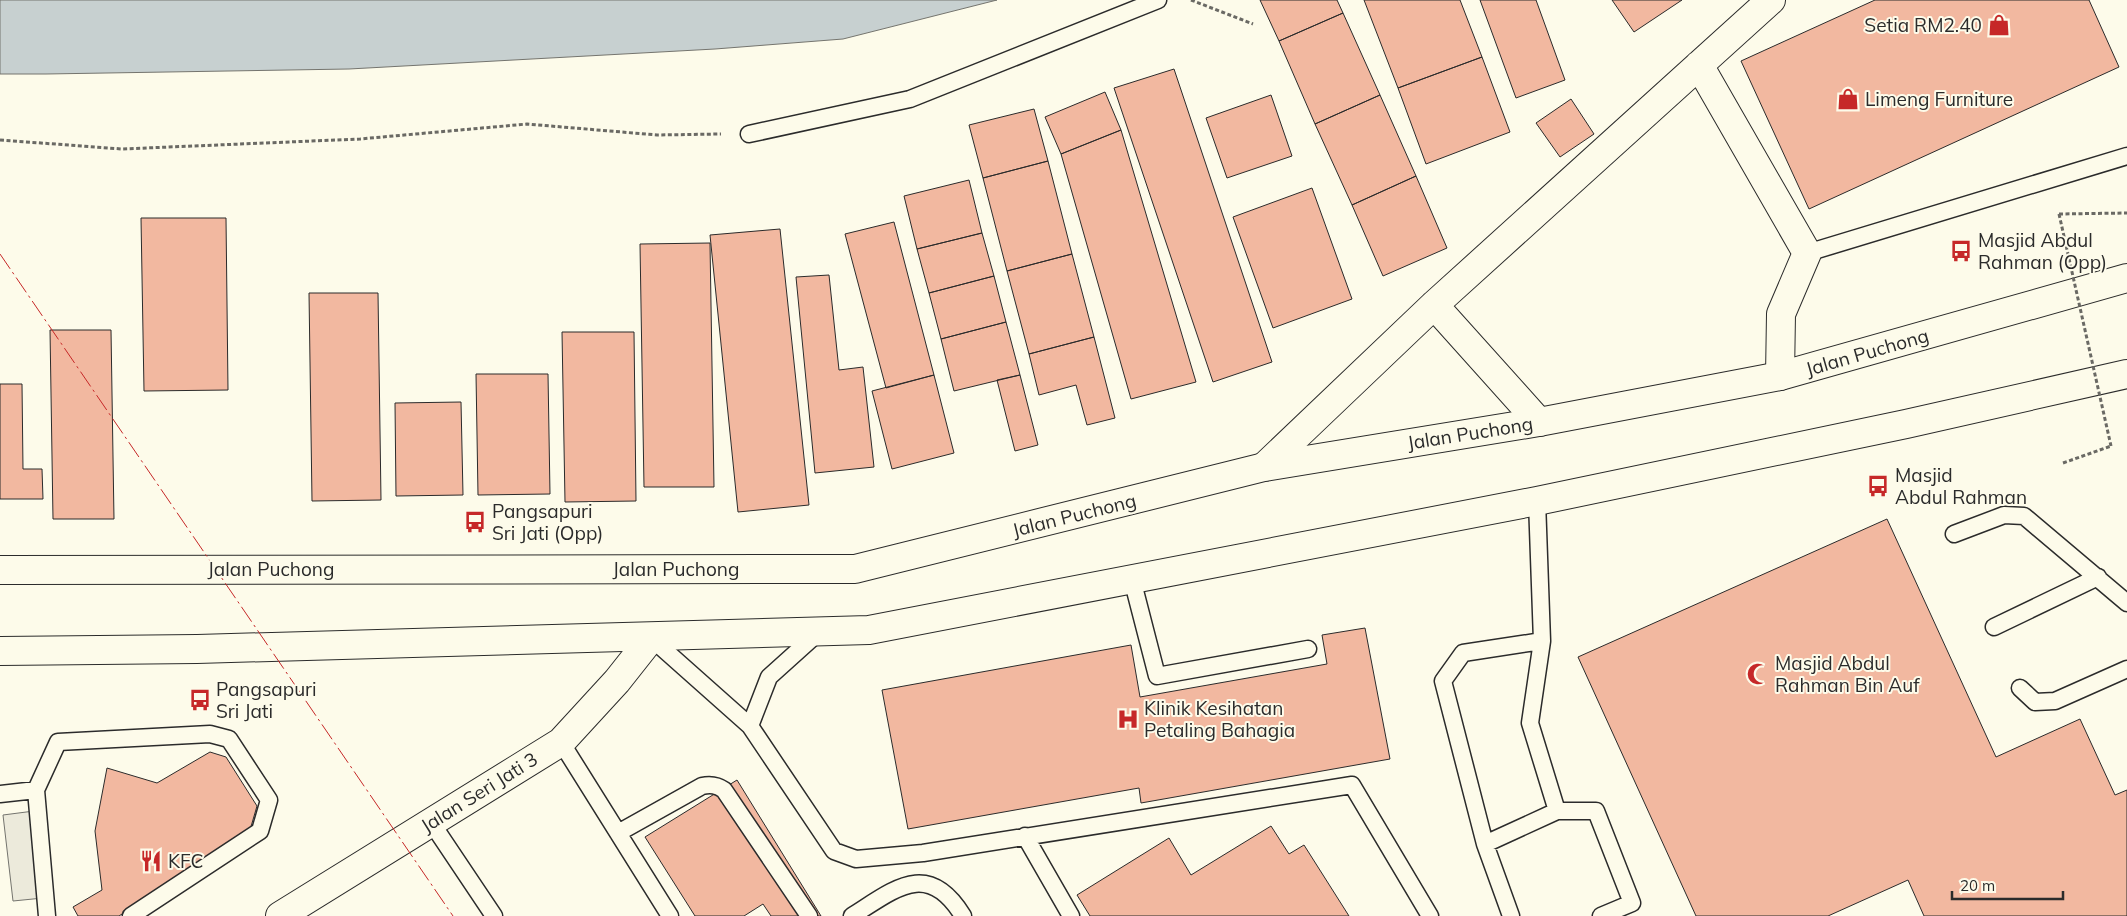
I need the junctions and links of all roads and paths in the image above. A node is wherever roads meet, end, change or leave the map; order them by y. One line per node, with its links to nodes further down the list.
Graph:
1 (1158, 0): 6 (lane)
2 (1191, 0): 4 (path)
3 (1771, 0): 5 (main road)
4 (1253, 24)
5 (1699, 65): 10 (main road); 12 (main road)
6 (749, 134): 7 (path)
7 (0, 140)
8 (2127, 156): 10 (lane)
9 (2127, 213): 16 (path, bridge)
10 (1807, 253): 14 (main road)
11 (2127, 278): 14 (main road, Jalan Puchong)
12 (1434, 305): 15 (main road); 17 (main road)
13 (2127, 374): 18 (main road)
14 (1780, 376): 15 (main road, Jalan Puchong)
15 (1539, 422): 17 (main road, Jalan Puchong)
16 (2063, 463)
17 (1264, 467): 20 (main road, Jalan Puchong)
18 (1537, 502): 22 (main road); 27 (lane)
19 (1954, 534): 21 (lane)
20 (0, 570)
21 (2098, 577): 23 (lane); 24 (lane)
22 (1132, 579): 25 (main road); 28 (lane)
23 (2127, 603)
24 (1994, 627)
25 (818, 632): 26 (main road); 32 (lane)
26 (651, 638): 29 (main road); 32 (lane); 33 (main road, Jalan Seri Jati 3)
27 (1542, 641): 36 (lane); 40 (lane)
28 (1308, 649)
29 (0, 651)
30 (2127, 669): 31 (lane)
31 (2020, 688)
32 (750, 726): 39 (lane)
33 (561, 742): 37 (main road, Jalan Seri Jati 3); 38 (lane)
34 (36, 790): 35 (lane); 42 (lane); 43 (lane)
35 (0, 794)
36 (1557, 811): 40 (lane); 52 (lane)
37 (430, 822): 41 (main road, Jalan Seri Jati 3); 44 (lane)
38 (618, 833): 45 (lane); 46 (lane)
39 (1025, 836): 49 (lane); 50 (lane)
40 (1485, 844): 51 (lane)
41 (295, 912)
42 (48, 916)
43 (131, 916)
44 (494, 916)
45 (670, 916)
46 (809, 916)
47 (852, 916): 48 (lane)
48 (963, 916)
49 (1071, 916)
50 (1430, 916)
51 (1511, 916)
52 (1601, 916)

